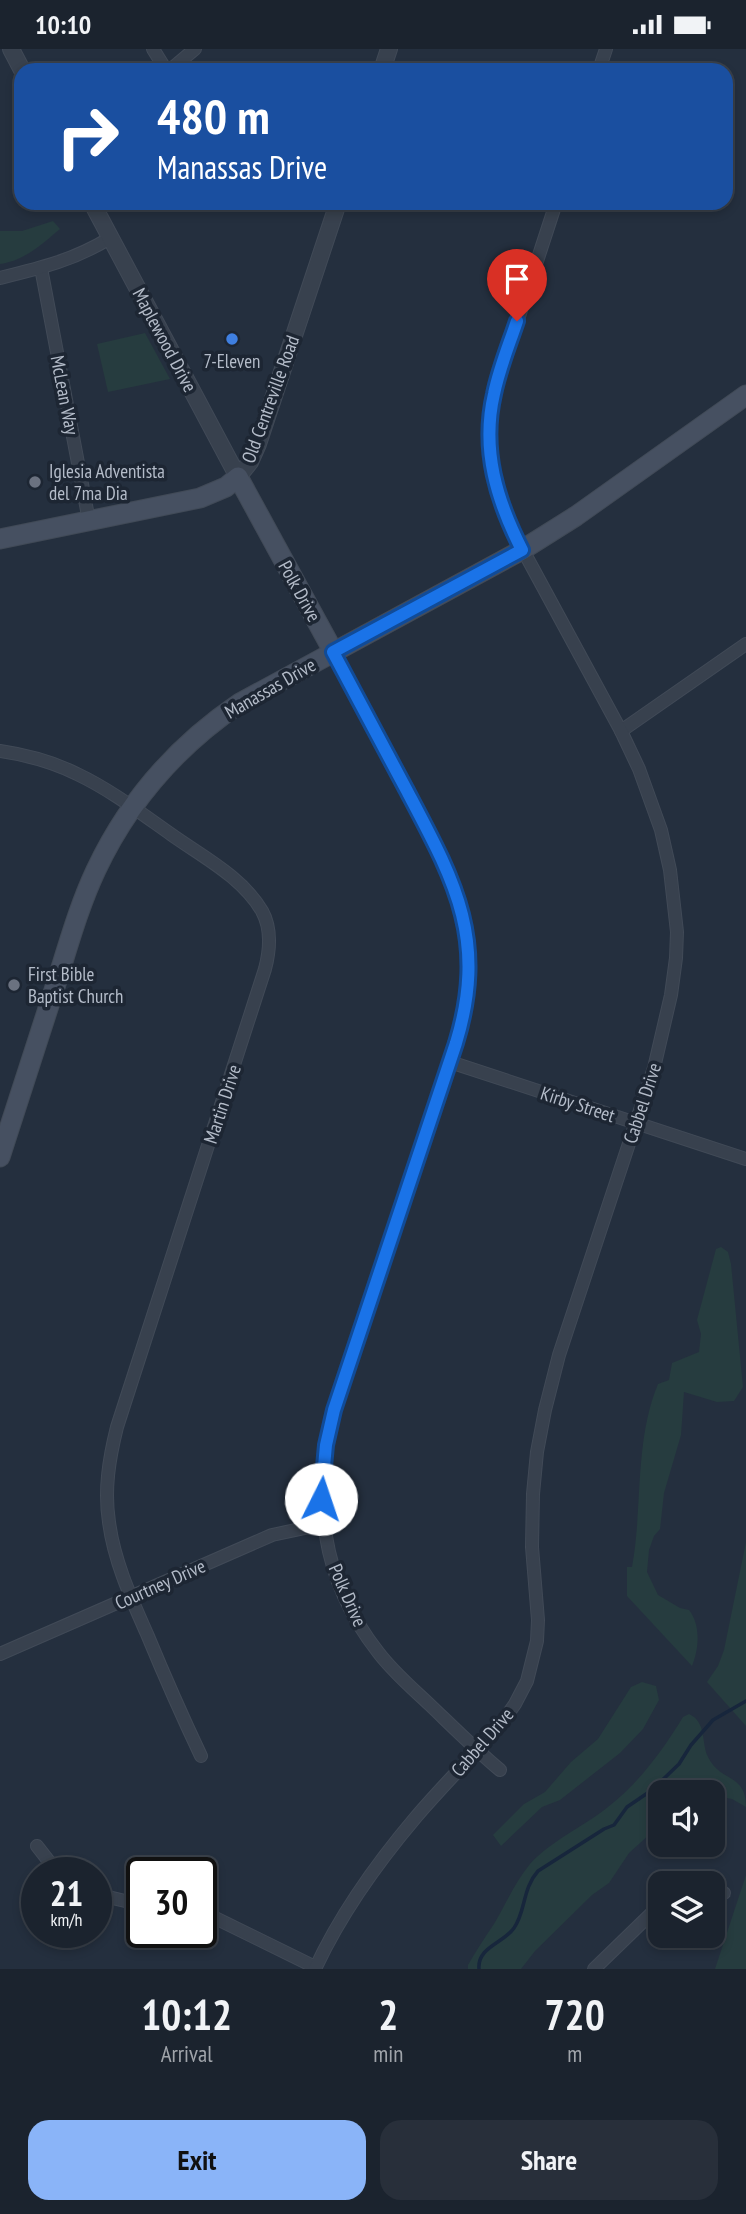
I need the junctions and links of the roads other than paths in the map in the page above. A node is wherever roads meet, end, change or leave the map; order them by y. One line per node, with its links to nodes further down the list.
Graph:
1 (195, 49): 2 (street)
2 (177, 63)
3 (96, 210): 6 (street, Maplewood Drive)
4 (336, 210): 10 (street, Old Centreville Road)
5 (554, 210): 13 (street, Cabbel Drive)
6 (110, 237): 7 (street); 10 (street, Maplewood Drive)
7 (41, 268): 8 (street); 11 (street, McLean Way)
8 (0, 278)
9 (746, 395): 13 (main road, Manassas Drive)
10 (238, 477): 11 (main road, Old Centreville Road); 15 (main road, Polk Drive)
11 (89, 521): 12 (main road, Old Centreville Road)
12 (0, 539)
13 (522, 550): 15 (main road, Manassas Drive); 16 (street, Cabbel Drive)
14 (746, 644): 16 (street)
15 (333, 652): 18 (main road, Manassas Drive); 19 (street, Polk Drive)
16 (621, 731): 20 (street, Cabbel Drive)
17 (0, 751): 18 (street, Martin Drive)
18 (133, 807): 21 (main road, Manassas Drive); 24 (street, Martin Drive)
19 (450, 1062): 20 (street, Kirby Street); 23 (street, Polk Drive)
20 (635, 1122): 22 (street, Kirby Street); 26 (street, Cabbel Drive)
21 (0, 1157)
22 (746, 1159)
23 (324, 1524): 24 (street, Courtney Drive); 26 (street, Polk Drive)
24 (131, 1597): 25 (street, Courtney Drive); 27 (street, Martin Drive)
25 (0, 1654)
26 (477, 1751): 28 (street, Polk Drive); 33 (street, Cabbel Drive)
27 (201, 1756)
28 (500, 1770)
29 (37, 1846): 30 (street)
30 (46, 1857)
31 (648, 1917): 34 (street)
32 (217, 1919): 33 (street)
33 (315, 1968)
34 (594, 1969)

